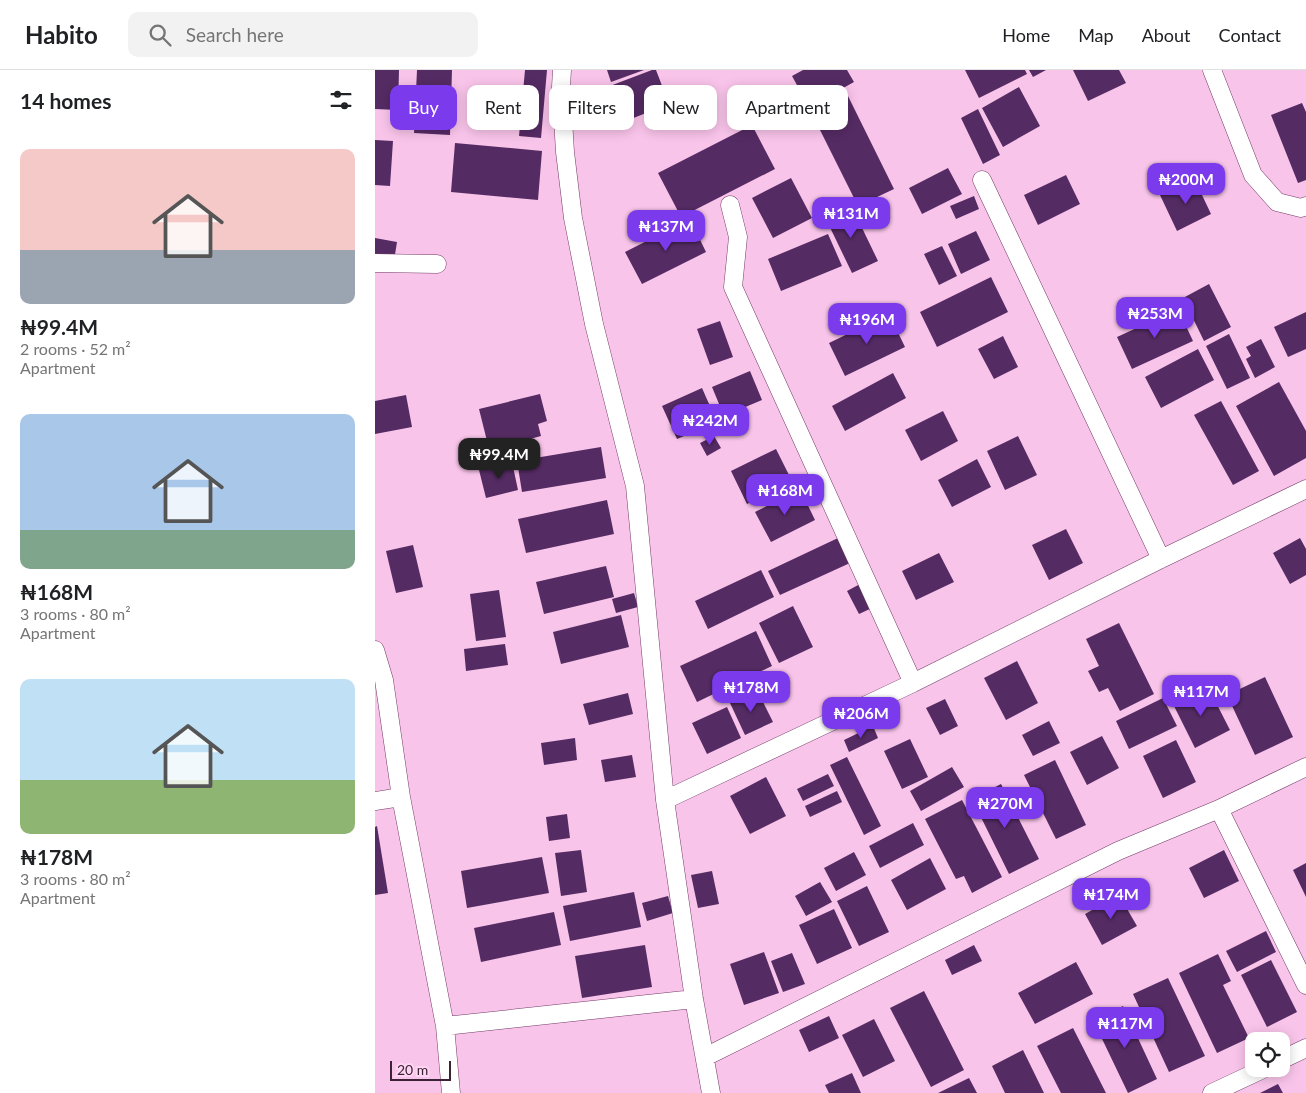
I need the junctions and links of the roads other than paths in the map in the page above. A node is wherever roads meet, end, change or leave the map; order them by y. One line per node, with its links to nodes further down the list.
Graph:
1 (562, 70): 14 (street)
2 (1213, 70): 5 (street)
3 (982, 180): 9 (street)
4 (730, 205): 11 (street)
5 (1306, 206)
6 (375, 263): 7 (street)
7 (437, 264)
8 (1306, 489): 9 (street)
9 (1161, 559): 11 (street)
10 (375, 650): 13 (street)
11 (913, 684): 14 (street)
12 (1306, 767): 16 (street)
13 (401, 797): 15 (street); 19 (street)
14 (665, 800): 18 (street)
15 (375, 801)
16 (1219, 810): 17 (street); 22 (street)
17 (1306, 985)
18 (694, 999): 19 (street); 22 (street)
19 (445, 1026): 24 (street)
20 (1306, 1048): 21 (street)
21 (1290, 1056)
22 (705, 1057): 25 (street)
23 (1246, 1077): 26 (street)
24 (451, 1093)
25 (711, 1093)
26 (1212, 1093)

